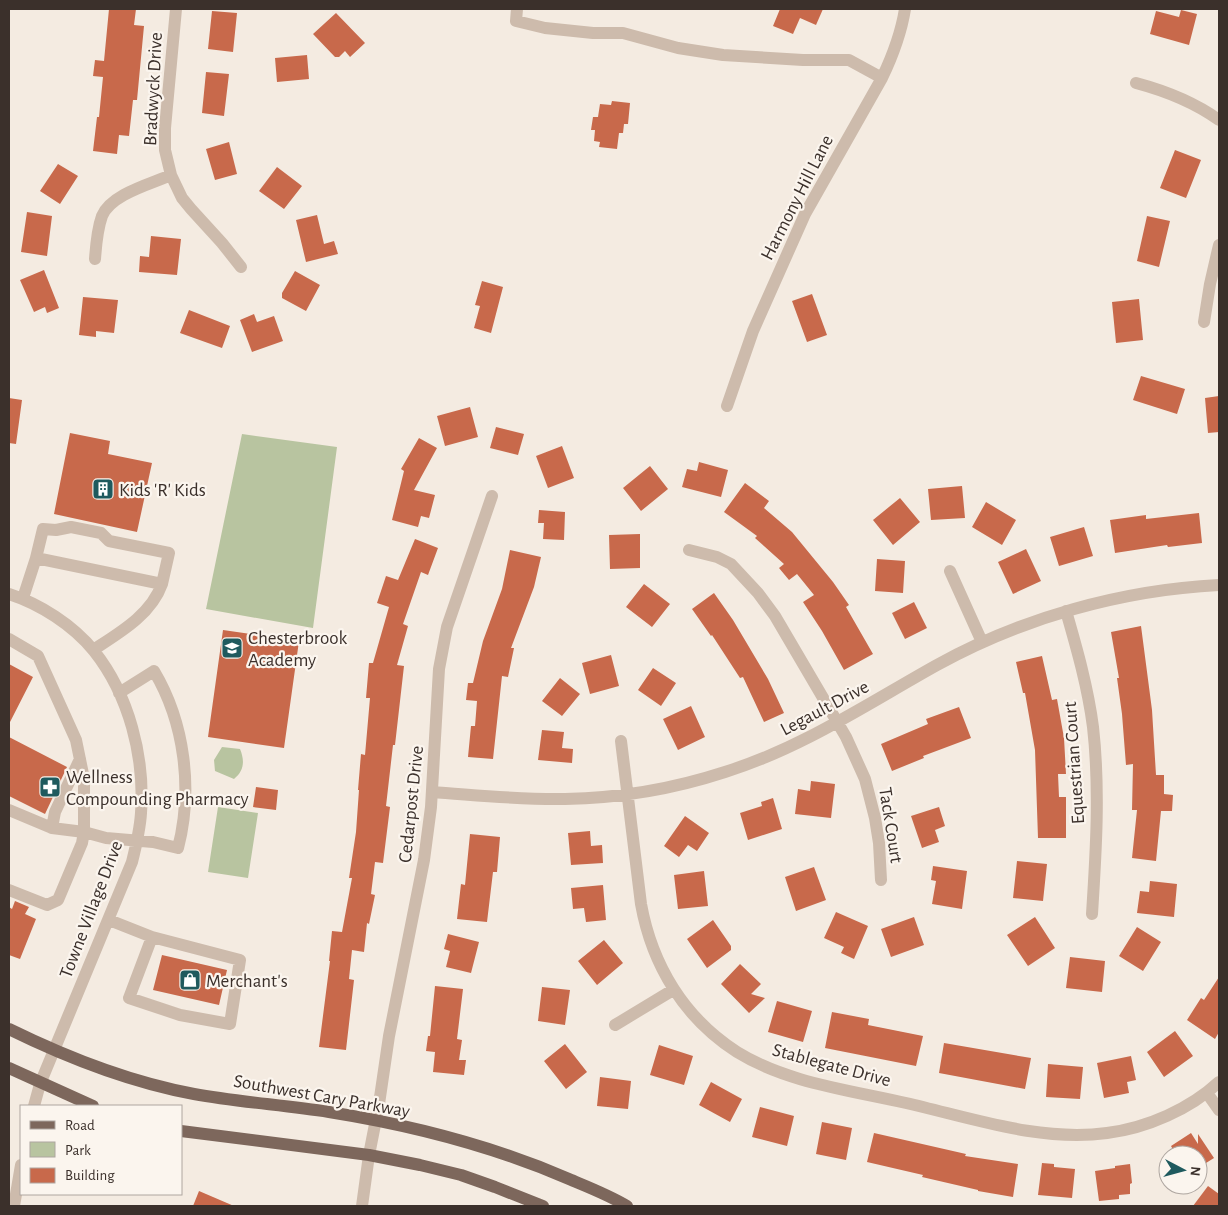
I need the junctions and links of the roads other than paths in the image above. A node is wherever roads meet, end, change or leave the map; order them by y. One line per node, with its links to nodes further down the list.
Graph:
1 (176, 9): 7 (street, Bradwyck Drive)
2 (517, 9): 4 (street)
3 (905, 9): 4 (street, Harmony Hill Lane)
4 (882, 78): 12 (street, Harmony Hill Lane)
5 (1136, 84): 6 (street)
6 (1219, 120)
7 (171, 175): 9 (street); 10 (street, Bradwyck Drive)
8 (1219, 245): 11 (street)
9 (95, 259)
10 (241, 267)
11 (1204, 322)
12 (727, 406)
13 (492, 496): 29 (street, Cedarpost Drive)
14 (688, 550): 26 (street, Tack Court)
15 (36, 558): 17 (street); 17 (street); 20 (street)
16 (950, 571): 23 (street)
17 (162, 584): 24 (street)
18 (1219, 585): 21 (street, Legault Drive)
19 (9, 594): 20 (street, Towne Village Drive)
20 (23, 598): 24 (street, Towne Village Drive)
21 (1066, 612): 23 (street, Legault Drive); 37 (street, Equestrian Court)
22 (9, 639): 28 (street)
23 (982, 642): 26 (street, Legault Drive)
24 (93, 650): 25 (street, Towne Village Drive)
25 (119, 693): 34 (street, Towne Village Drive); 34 (street)
26 (837, 723): 30 (street, Legault Drive); 35 (street, Tack Court)
27 (621, 741): 30 (street, Stablegate Drive)
28 (80, 758): 32 (street); 33 (street)
29 (432, 792): 30 (street, Legault Drive); 51 (street, Cedarpost Drive)
30 (628, 795): 40 (street, Stablegate Drive)
31 (9, 810): 32 (street)
32 (52, 828): 33 (street)
33 (84, 832): 34 (street); 36 (street)
34 (137, 841): 38 (street, Towne Village Drive)
35 (881, 880)
36 (9, 890)
37 (1092, 914)
38 (109, 920): 39 (street); 43 (street, Towne Village Drive)
39 (152, 937): 39 (street)
40 (673, 990): 41 (street); 47 (street, Stablegate Drive)
41 (615, 1025)
42 (9, 1029): 43 (main road, Southwest Cary Parkway)
43 (54, 1051): 46 (street, Towne Village Drive); 51 (main road, Southwest Cary Parkway)
44 (9, 1068): 46 (main road)
45 (1219, 1082): 47 (street, Stablegate Drive)
46 (40, 1084): 48 (street, Towne Village Drive); 49 (main road)
47 (1207, 1093): 50 (street)
48 (34, 1105)
49 (91, 1105)
50 (1219, 1110)
51 (375, 1120): 53 (street, Cedarpost Drive); 58 (main road, Southwest Cary Parkway)
52 (182, 1130): 53 (main road)
53 (369, 1154): 56 (street, Cedarpost Drive); 57 (main road)
54 (20, 1171): 55 (street)
55 (14, 1206)
56 (362, 1206)
57 (543, 1206)
58 (627, 1206)

